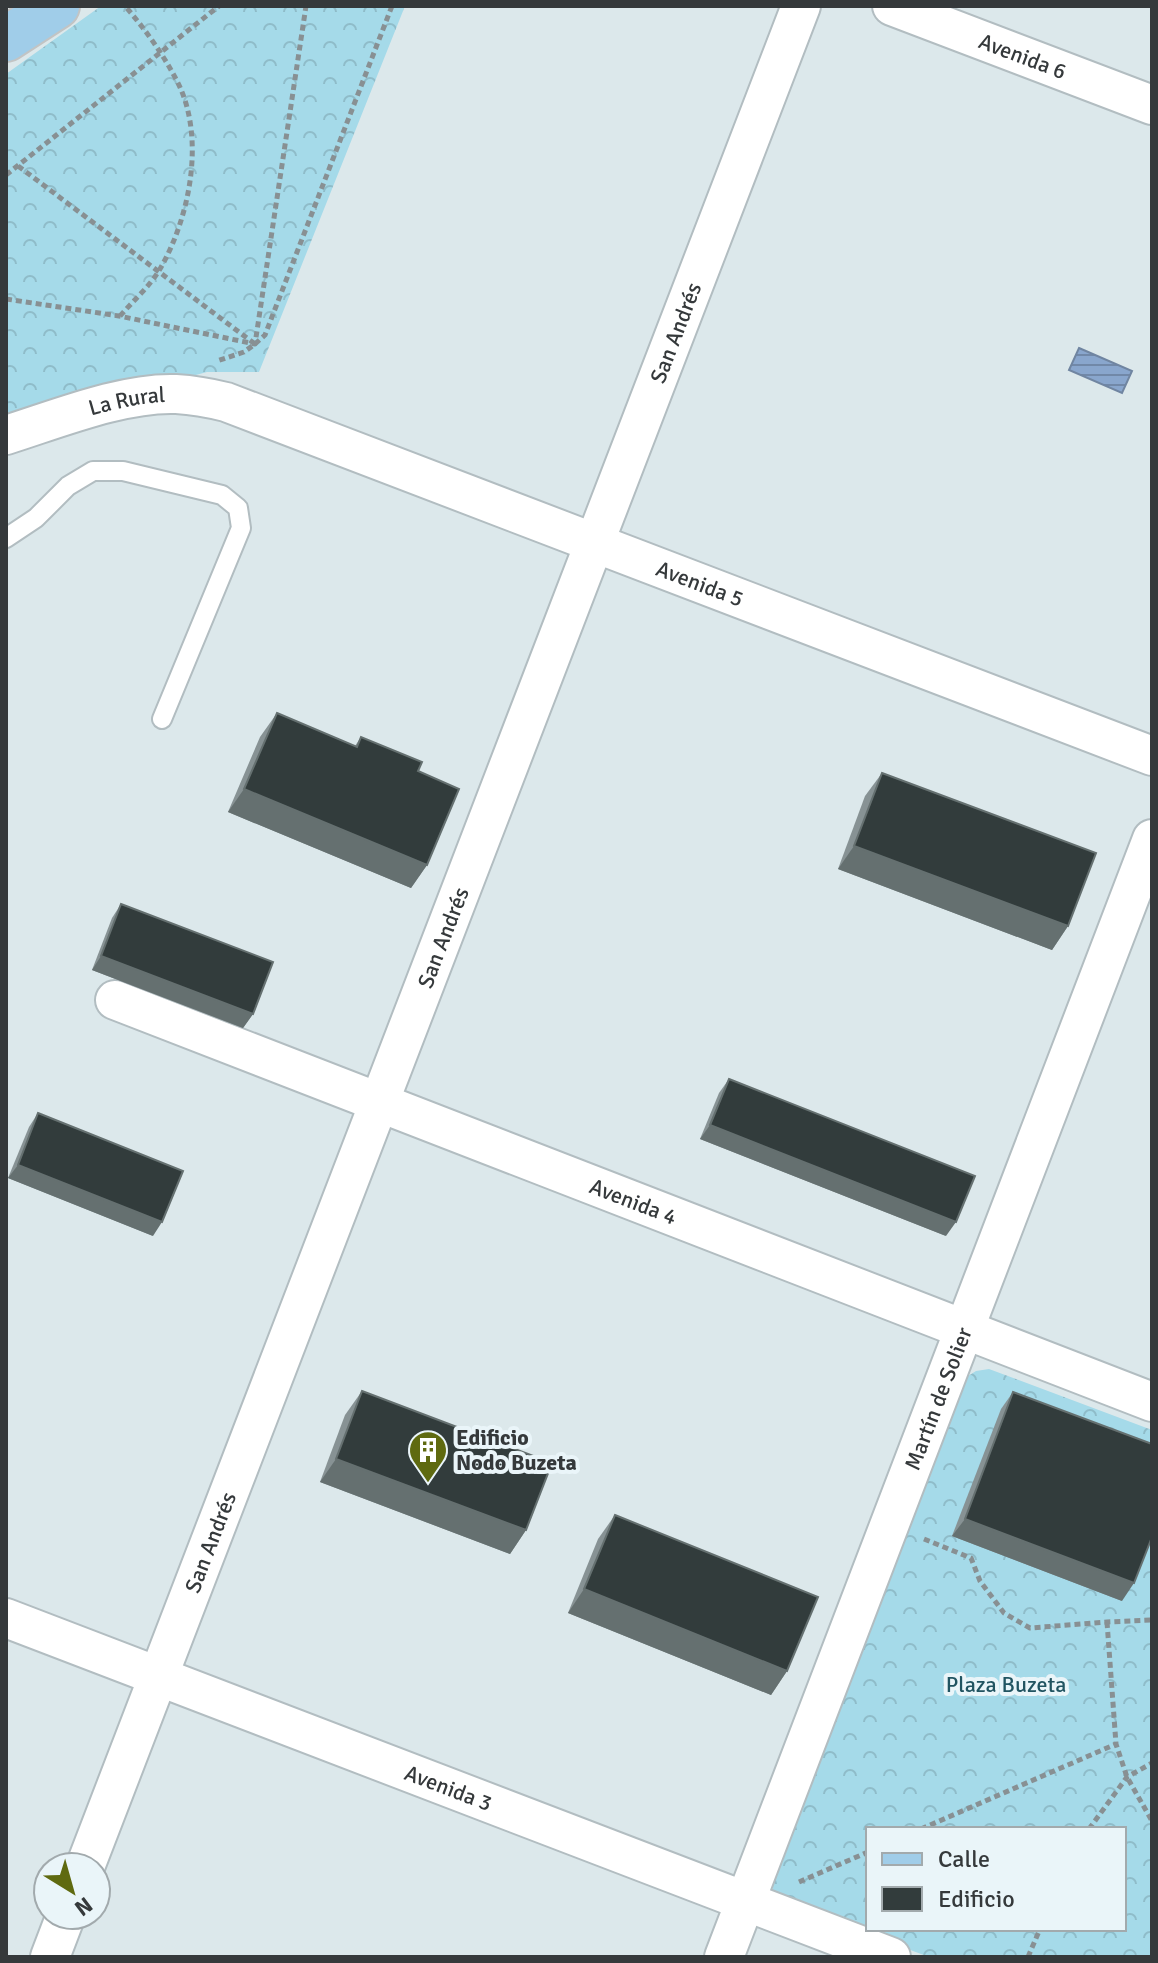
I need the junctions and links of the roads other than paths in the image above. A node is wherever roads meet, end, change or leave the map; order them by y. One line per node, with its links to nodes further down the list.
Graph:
1 (57, 6): 4 (main road)
2 (801, 6): 9 (street, San Andrés)
3 (892, 6): 5 (street, Avenida 6)
4 (6, 39)
5 (1152, 105)
6 (250, 410): 7 (street, La Rural); 9 (street, Avenida 5)
7 (6, 435)
8 (6, 538): 10 (lane)
9 (595, 542): 11 (street, Avenida 5); 14 (street, San Andrés)
10 (162, 719)
11 (1152, 756)
12 (1152, 839): 15 (street, Martín de Solier)
13 (115, 1000): 14 (street, Avenida 4)
14 (379, 1102): 15 (street, Avenida 4); 18 (street, San Andrés)
15 (964, 1329): 16 (street, Avenida 4); 20 (street, Martín de Solier)
16 (1152, 1402)
17 (6, 1618): 18 (street, Avenida 3)
18 (158, 1677): 19 (street, San Andrés); 20 (street, Avenida 3)
19 (91, 1851)
20 (751, 1887): 23 (street, Martín de Solier); 24 (street, Avenida 3)
21 (60, 1931): 22 (street)
22 (50, 1957)
23 (724, 1957)
24 (891, 1957)

